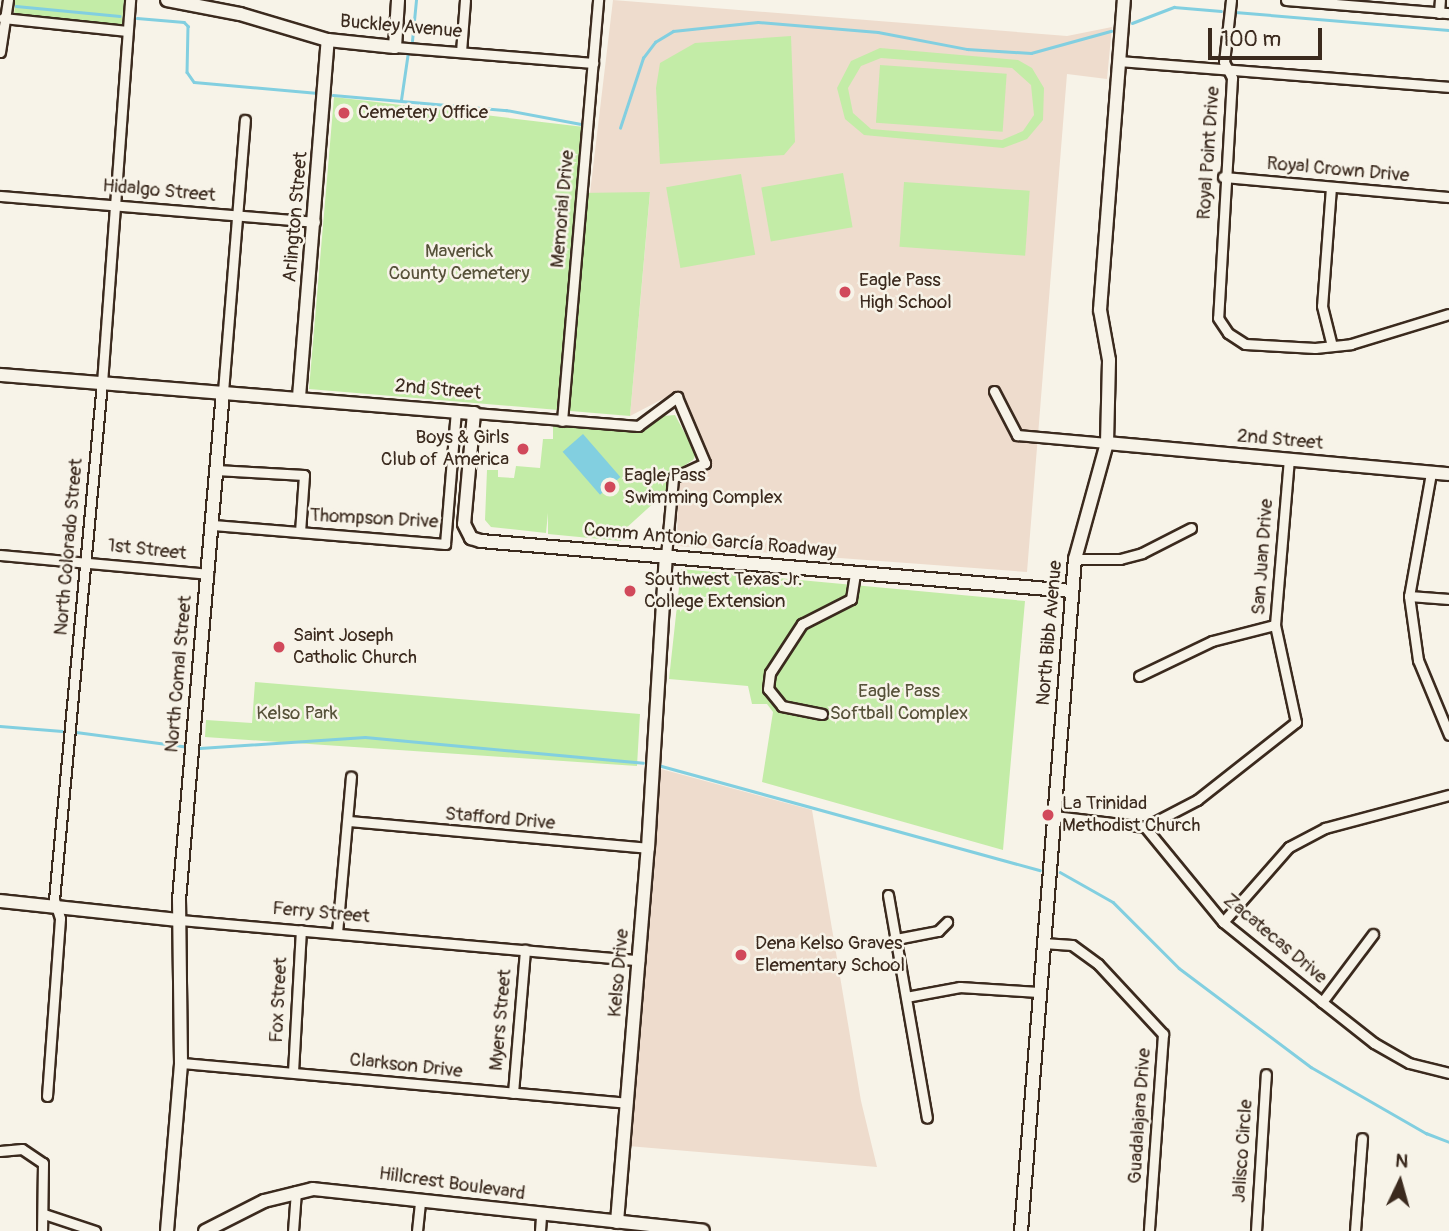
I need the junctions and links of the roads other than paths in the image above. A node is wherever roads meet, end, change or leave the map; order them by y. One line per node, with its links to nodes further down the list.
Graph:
1 (8, 0): 14 (street)
2 (130, 0): 15 (street, North Colorado Street)
3 (167, 0): 11 (street, Buckley Avenue)
4 (398, 0): 17 (street)
5 (465, 0): 19 (street)
6 (598, 0): 21 (street, Memorial Drive)
7 (1124, 0): 20 (street, North Bibb Avenue)
8 (1231, 0): 22 (street, Royal Point Drive)
9 (1286, 0): 12 (street)
10 (1440, 0): 13 (street)
11 (187, 2): 16 (street, Buckley Avenue)
12 (1338, 2): 13 (street)
13 (1444, 13)
14 (3, 18): 15 (street); 18 (street)
15 (127, 31): 29 (street, North Colorado Street)
16 (328, 40): 17 (street, Buckley Avenue); 31 (street, Arlington Street)
17 (395, 47): 19 (street, Buckley Avenue)
18 (0, 52)
19 (461, 52): 21 (street, Buckley Avenue)
20 (1120, 61): 22 (street); 42 (street, North Bibb Avenue)
21 (593, 63): 41 (street, Memorial Drive)
22 (1228, 70): 23 (street); 25 (street, Royal Point Drive)
23 (1449, 88)
24 (245, 120): 30 (street, North Comal Street)
25 (1223, 177): 26 (street, Royal Crown Drive); 33 (street, Royal Point Drive)
26 (1331, 187): 28 (street, Royal Crown Drive); 33 (street)
27 (0, 196): 29 (street, Hidalgo Street)
28 (1449, 197)
29 (113, 204): 30 (street, Hidalgo Street); 35 (street, North Colorado Street)
30 (238, 215): 31 (street, Hidalgo Street); 37 (street, North Comal Street)
31 (315, 222): 38 (street, Arlington Street)
32 (1449, 314): 33 (street)
33 (1332, 346)
34 (0, 376): 35 (street, 2nd Street)
35 (102, 383): 37 (street, 2nd Street); 53 (street, North Colorado Street)
36 (994, 391): 42 (street)
37 (223, 393): 38 (street, 2nd Street); 44 (street, North Comal Street)
38 (299, 397): 39 (street, 2nd Street)
39 (456, 411): 40 (street, 2nd Street); 49 (street, Thompson Drive)
40 (474, 413): 41 (street, 2nd Street); 51 (street, Comm Antonio García Roadway)
41 (562, 421): 51 (street, 2nd Street)
42 (1107, 443): 43 (street, 2nd Street); 52 (street, North Bibb Avenue)
43 (1289, 460): 45 (street, 2nd Street); 59 (street, San Juan Drive)
44 (216, 470): 47 (street, North Comal Street); 49 (street)
45 (1431, 473): 46 (street, 2nd Street); 57 (street)
46 (1449, 474)
47 (213, 525): 49 (street, Thompson Drive); 55 (street, North Comal Street)
48 (1191, 528): 52 (street)
49 (300, 532)
50 (0, 555): 53 (street, 1st Street)
51 (666, 557): 54 (street, Comm Antonio García Roadway); 68 (street, Kelso Drive)
52 (1075, 559): 56 (street, North Bibb Avenue)
53 (84, 562): 55 (street, 1st Street); 71 (street, North Colorado Street)
54 (855, 573): 56 (street, Comm Antonio García Roadway); 61 (street)
55 (208, 574): 72 (street, North Comal Street)
56 (1072, 591): 65 (street, North Bibb Avenue)
57 (1409, 596): 58 (street); 62 (street)
58 (1449, 598)
59 (1275, 625): 60 (street); 67 (street, San Juan Drive)
60 (1139, 676)
61 (822, 714)
62 (1449, 734)
63 (351, 777): 66 (street)
64 (1449, 795): 74 (street)
65 (1054, 816): 67 (street); 79 (street, North Bibb Avenue)
66 (348, 821): 68 (street, Stafford Drive); 76 (street)
67 (1145, 827): 74 (street, Zacatecas Drive)
68 (648, 848): 81 (street, Kelso Drive)
69 (888, 895): 78 (street)
70 (0, 901): 71 (street, Ferry Street)
71 (57, 908): 72 (street, Ferry Street); 90 (street, North Colorado Street)
72 (179, 920): 75 (street, Ferry Street); 85 (street, North Comal Street)
73 (947, 922): 78 (street)
74 (1223, 922): 84 (street, Zacatecas Drive)
75 (300, 930): 76 (street, Ferry Street); 86 (street, Fox Street)
76 (337, 933): 80 (street, Ferry Street)
77 (1373, 934): 84 (street)
78 (896, 939): 83 (street)
79 (1043, 943): 82 (street, North Bibb Avenue); 110 (street, Guadalajara Drive)
80 (525, 949): 81 (street, Ferry Street); 89 (street, Myers Street)
81 (639, 960): 91 (street, Kelso Drive)
82 (1038, 992): 83 (street); 109 (street, North Bibb Avenue)
83 (906, 997): 92 (street)
84 (1322, 1002): 87 (street, Zacatecas Drive)
85 (181, 1063): 86 (street, Clarkson Drive); 103 (street, North Comal Street)
86 (293, 1072): 89 (street, Clarkson Drive)
87 (1449, 1073)
88 (1266, 1074): 111 (street, Jalisco Circle)
89 (513, 1093): 91 (street, Clarkson Drive)
90 (47, 1096)
91 (627, 1103): 99 (street, Kelso Drive)
92 (927, 1118)
93 (1362, 1138): 112 (street)
94 (0, 1151): 97 (street)
95 (296, 1191): 96 (street, Hillcrest Boulevard); 104 (street, Hillcrest Boulevard); 105 (street)
96 (420, 1201): 98 (street, Hillcrest Boulevard); 106 (street)
97 (44, 1214): 101 (street); 102 (street)
98 (541, 1215): 99 (street, Hillcrest Boulevard); 107 (street)
99 (617, 1222): 100 (street, Hillcrest Boulevard)
100 (660, 1229): 108 (street, Hillcrest Boulevard)
101 (42, 1231)
102 (95, 1231)
103 (167, 1231)
104 (205, 1231)
105 (293, 1231)
106 (418, 1231)
107 (540, 1231)
108 (703, 1231)
109 (1021, 1231)
110 (1149, 1231)
111 (1256, 1231)
112 (1355, 1231)

